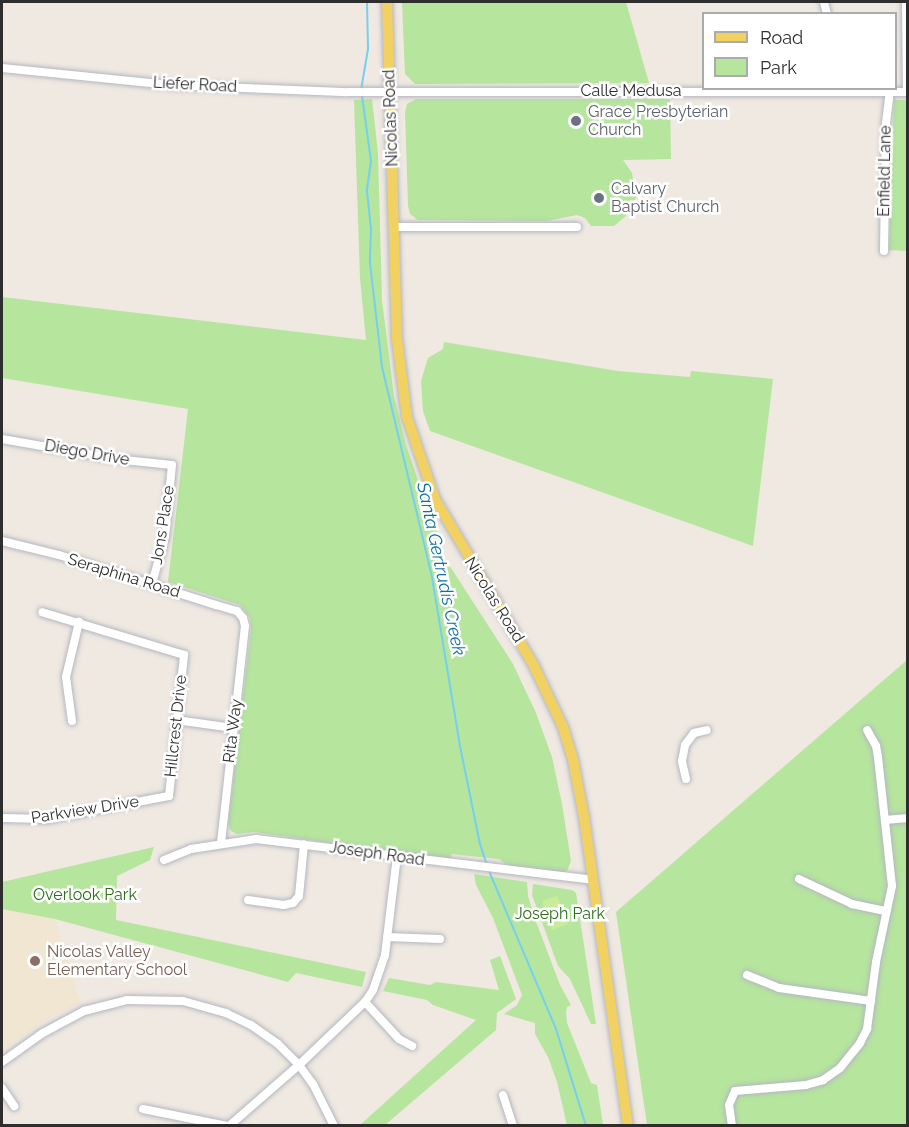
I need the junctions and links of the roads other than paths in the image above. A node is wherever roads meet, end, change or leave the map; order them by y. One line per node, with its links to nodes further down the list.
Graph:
1 (387, 2): 5 (main road, Nicolas Road)
2 (906, 2): 7 (street)
3 (2, 68): 5 (street, Liefer Road)
4 (852, 90): 5 (street, Calle Medusa); 6 (street, Calle Medusa)
5 (390, 92): 8 (main road, Nicolas Road)
6 (890, 92): 7 (street, Calle Medusa); 10 (street, Enfield Lane)
7 (907, 92)
8 (394, 227): 9 (street); 33 (main road, Nicolas Road)
9 (577, 227)
10 (884, 251)
11 (2, 439): 12 (street, Diego Drive)
12 (172, 465): 14 (street, Jons Place)
13 (2, 541): 14 (street, Seraphina Road)
14 (152, 584): 16 (street, Seraphina Road)
15 (42, 612): 17 (street)
16 (243, 618): 20 (street, Rita Way)
17 (79, 622): 18 (street, Hillcrest Drive); 19 (street)
18 (176, 720): 20 (street); 24 (street, Hillcrest Drive)
19 (72, 721)
20 (233, 728): 28 (street, Rita Way)
21 (707, 730): 23 (street)
22 (867, 730): 27 (street)
23 (686, 779)
24 (169, 796): 25 (street, Parkview Drive)
25 (2, 818)
26 (908, 818): 27 (street)
27 (885, 820): 35 (street)
28 (221, 844): 29 (street, Joseph Road); 31 (street, Joseph Road)
29 (304, 844): 30 (street, Joseph Road); 34 (street)
30 (397, 856): 33 (street, Joseph Road); 36 (street)
31 (165, 860)
32 (799, 879): 35 (street)
33 (593, 880): 51 (main road, Nicolas Road)
34 (248, 900)
35 (886, 911): 39 (street)
36 (387, 937): 37 (street); 40 (street)
37 (440, 939)
38 (747, 975): 39 (street)
39 (871, 1001): 52 (street)
40 (365, 1002): 41 (street); 43 (street)
41 (412, 1046)
42 (2, 1062): 43 (street)
43 (299, 1065): 48 (street); 49 (street)
44 (2, 1088): 46 (street)
45 (503, 1095): 50 (street)
46 (14, 1106)
47 (143, 1108): 48 (street)
48 (228, 1125)
49 (334, 1125)
50 (513, 1125)
51 (628, 1125)
52 (732, 1125)

